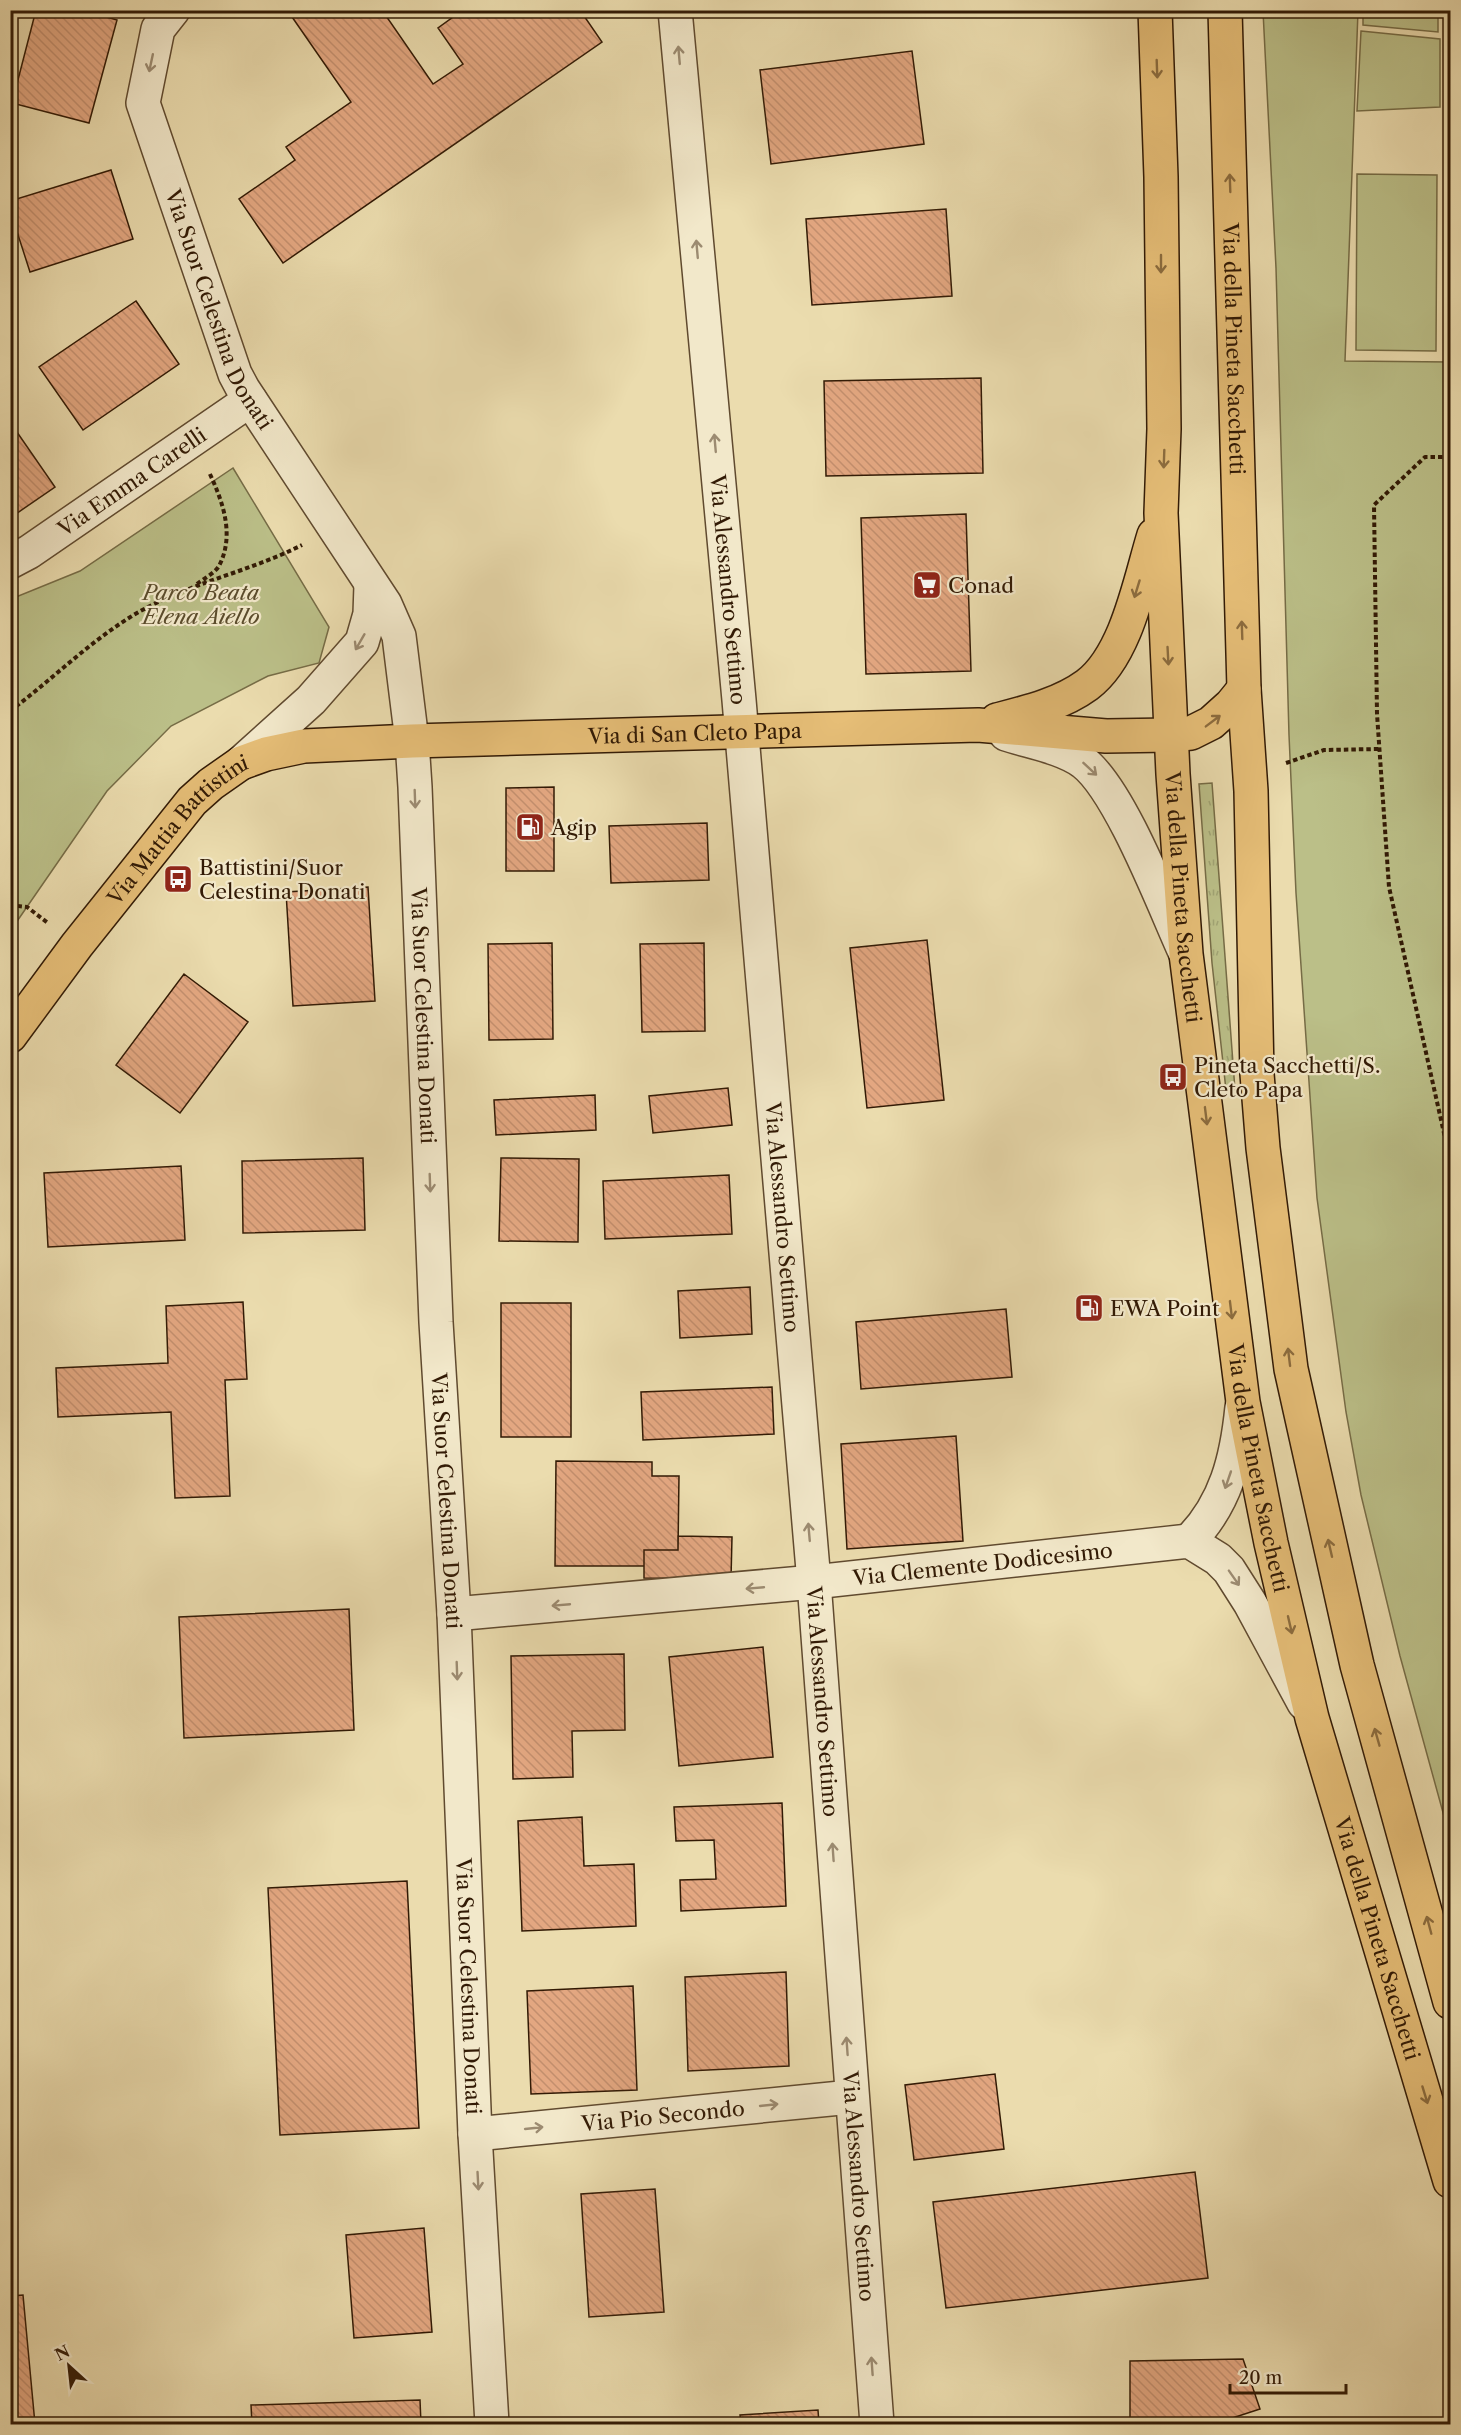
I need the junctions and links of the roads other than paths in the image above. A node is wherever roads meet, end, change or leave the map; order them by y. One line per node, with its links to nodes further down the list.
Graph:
1 (173, 10): 5 (street, Via Suor Celestina Donati, one-way to 5)
2 (675, 10): 11 (street, Via Alessandro Settimo, one-way to 2)
3 (1155, 10): 6 (main road, Via della Pineta Sacchetti, one-way to 6)
4 (1225, 10): 9 (main road, Via della Pineta Sacchetti, one-way to 4)
5 (250, 400): 7 (street, Via Emma Carelli); 8 (street, Via Suor Celestina Donati)
6 (1161, 513): 10 (main road, Via della Pineta Sacchetti, one-way to 10); 12 (main road, Via della Pineta Sacchetti, one-way to 12)
7 (10, 562)
8 (372, 585): 13 (street, Via Suor Celestina Donati); 14 (street, one-way to 14)
9 (1244, 688): 12 (main road, one-way to 9); 22 (main road, Via della Pineta Sacchetti, one-way to 9)
10 (978, 725): 11 (main road, Via di San Cleto Papa); 12 (main road, Via di San Cleto Papa); 15 (street, Via di San Cleto Papa, one-way to 15)
11 (741, 732): 13 (main road, Via di San Cleto Papa); 19 (street, Via Alessandro Settimo, one-way to 11)
12 (1172, 735): 15 (main road, Via della Pineta Sacchetti)
13 (412, 741): 14 (main road, Via Mattia Battistini); 20 (street, Via Suor Celestina Donati, one-way to 20)
14 (241, 763): 16 (main road, Via Mattia Battistini)
15 (1186, 954): 17 (main road, Via della Pineta Sacchetti, one-way to 17)
16 (10, 1036)
17 (1242, 1402): 18 (street, one-way to 18); 21 (main road, Via della Pineta Sacchetti, one-way to 21)
18 (1189, 1542): 19 (street, Via Clemente Dodicesimo); 21 (street, one-way to 21)
19 (814, 1582): 20 (street, Via Clemente Dodicesimo, one-way to 20); 23 (street, Via Alessandro Settimo, one-way to 19)
20 (454, 1614): 24 (street, Via Suor Celestina Donati, one-way to 24)
21 (1312, 1718): 25 (main road, Via della Pineta Sacchetti, one-way to 25)
22 (1450, 2002)
23 (851, 2097): 24 (street, Via Pio Secondo, one-way to 23); 27 (street, Via Alessandro Settimo, one-way to 23)
24 (475, 2134): 26 (street, Via Suor Celestina Donati, one-way to 26)
25 (1450, 2181)
26 (492, 2424)
27 (877, 2424)

